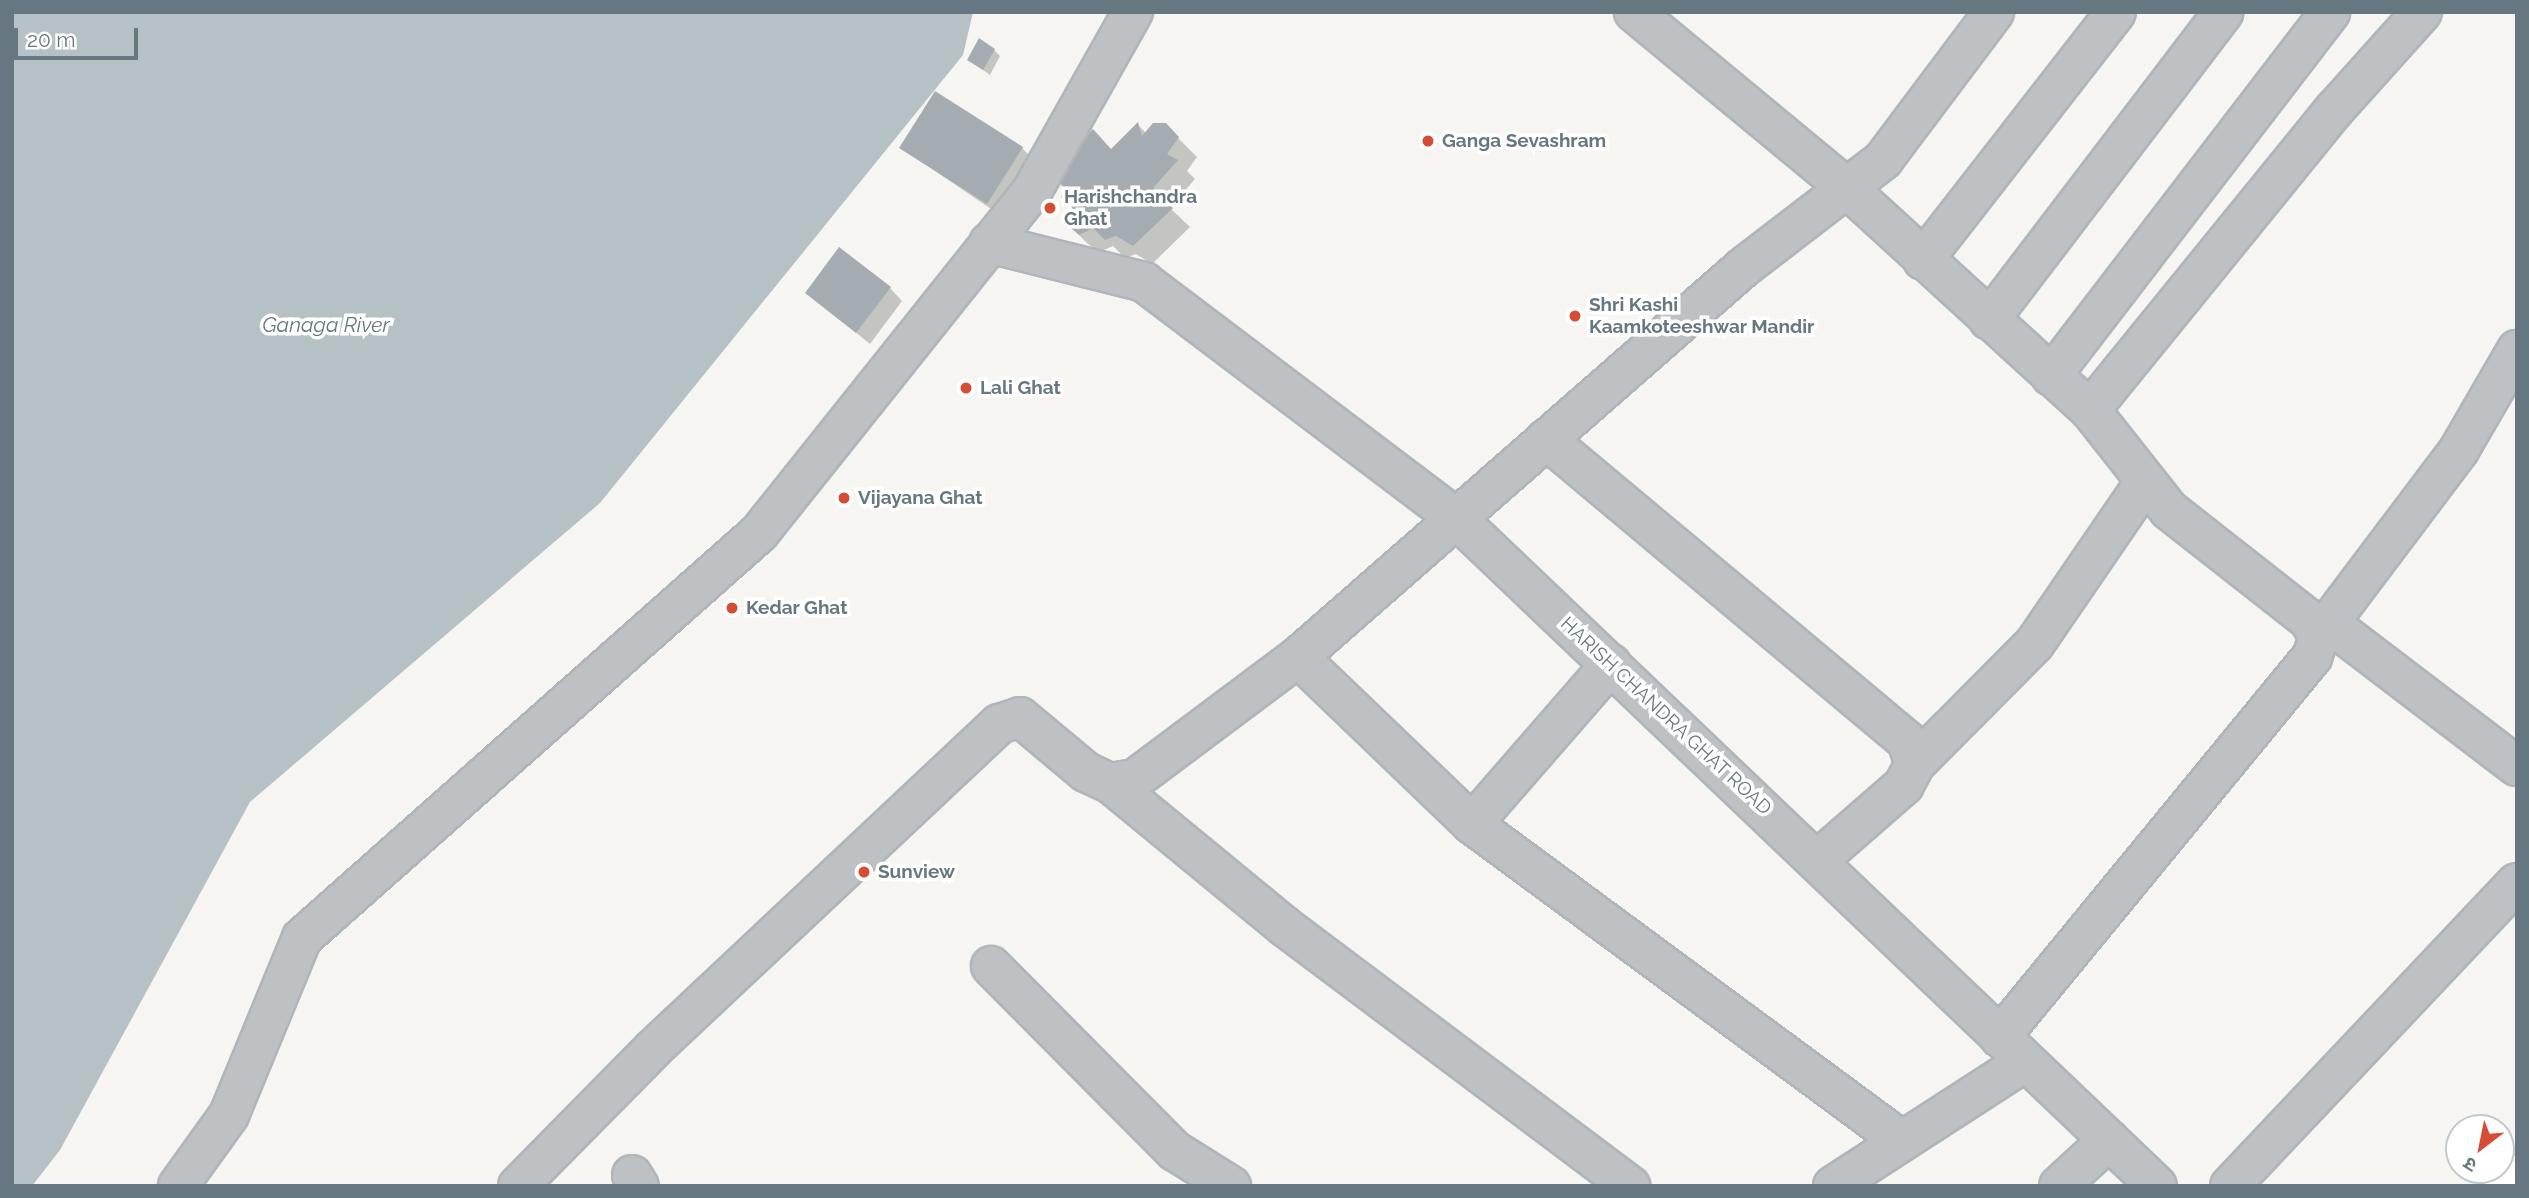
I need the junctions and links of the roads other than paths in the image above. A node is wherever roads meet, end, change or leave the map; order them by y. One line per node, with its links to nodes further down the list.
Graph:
1 (1133, 12): 9 (street)
2 (1634, 12): 8 (street)
3 (1994, 12): 8 (street)
4 (2116, 12): 10 (street)
5 (2224, 12): 11 (street)
6 (2330, 12): 13 (street)
7 (2422, 12): 14 (street)
8 (1849, 190): 10 (street); 15 (street)
9 (989, 243): 17 (street, HARISH CHANDRA GHAT ROAD); 32 (street)
10 (1923, 260): 11 (street)
11 (1989, 320): 13 (street)
12 (2517, 350): 18 (street)
13 (2051, 376): 14 (street)
14 (2090, 410): 16 (street)
15 (1546, 439): 17 (street); 21 (street)
16 (2144, 484): 18 (street); 21 (street)
17 (1456, 518): 19 (street); 20 (street, HARISH CHANDRA GHAT ROAD)
18 (2324, 629): 22 (street); 28 (street)
19 (1298, 657): 23 (street); 24 (street)
20 (1611, 664): 24 (street); 25 (street, HARISH CHANDRA GHAT ROAD)
21 (1915, 764): 25 (street)
22 (2517, 766)
23 (1110, 783): 33 (street); 35 (street)
24 (1472, 824): 30 (street)
25 (1818, 860): 28 (street, HARISH CHANDRA GHAT ROAD)
26 (2517, 883): 39 (street)
27 (991, 966): 34 (street)
28 (2012, 1049): 29 (street, HARISH CHANDRA GHAT ROAD); 30 (street)
29 (2109, 1140): 37 (street); 38 (street, HARISH CHANDRA GHAT ROAD)
30 (1902, 1141): 36 (street)
31 (2517, 1174): 40 (street)
32 (178, 1186)
33 (518, 1186)
34 (1231, 1186)
35 (1630, 1186)
36 (1833, 1186)
37 (2059, 1186)
38 (2157, 1186)
39 (2231, 1186)
40 (2502, 1186)

